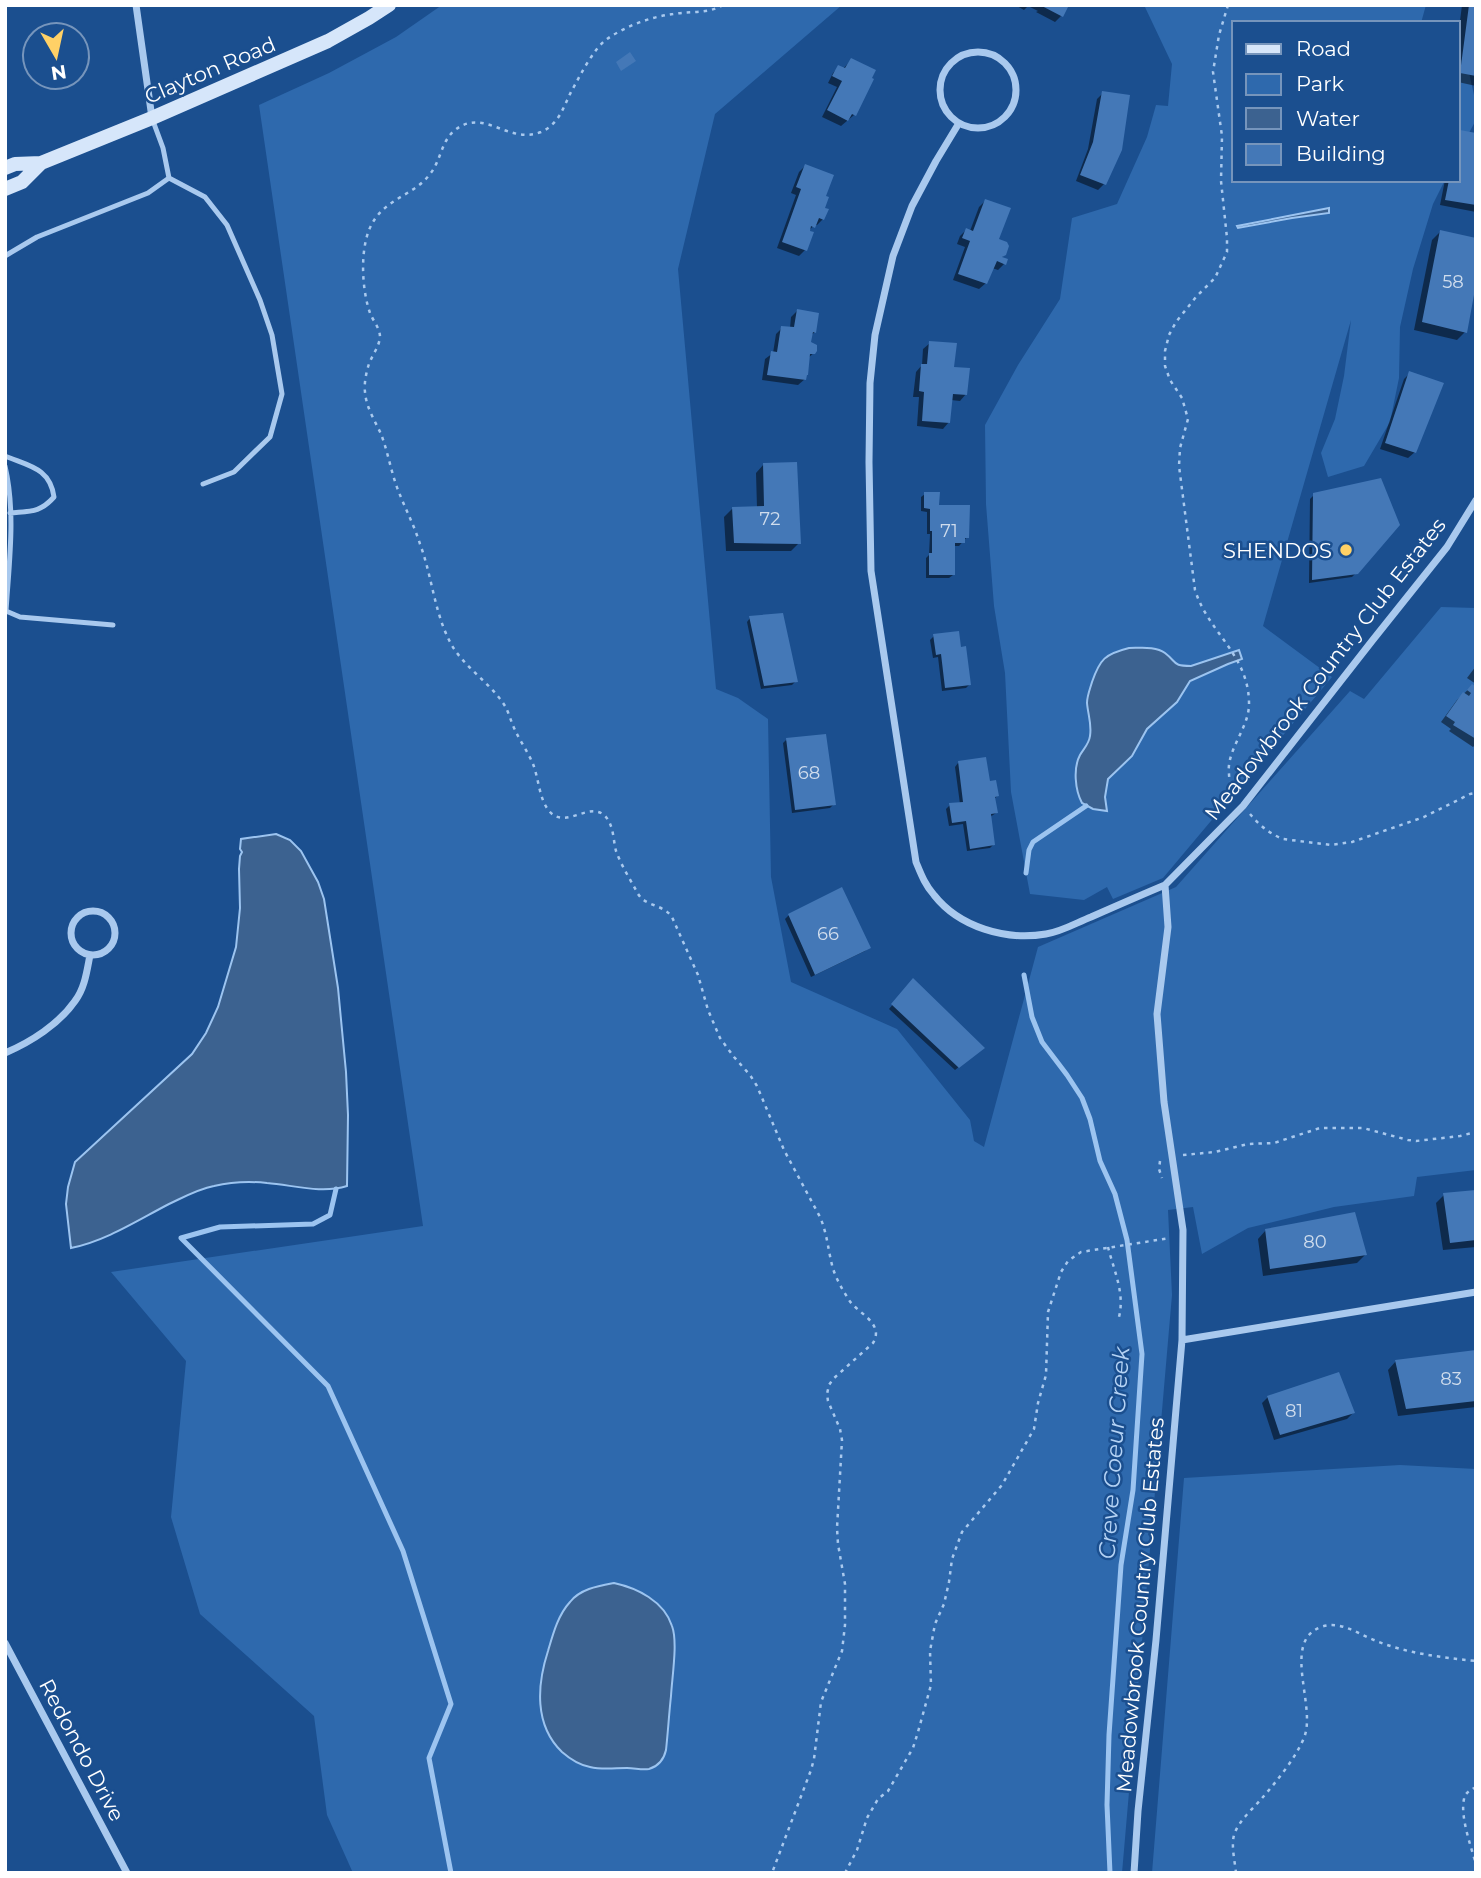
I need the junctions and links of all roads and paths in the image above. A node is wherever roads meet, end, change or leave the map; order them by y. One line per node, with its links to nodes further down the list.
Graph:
1 (136, 5): 5 (street)
2 (389, 5): 5 (main road, Clayton Road)
3 (723, 5): 36 (path)
4 (1228, 5): 19 (path)
5 (152, 118): 7 (main road, Clayton Road); 9 (lane)
6 (960, 123): 6 (street); 20 (street, Meadowbrook Country Club Estates)
7 (41, 163): 8 (main road, Clayton Road); 10 (main road, Clayton Road)
8 (5, 168)
9 (169, 178): 11 (lane); 14 (lane)
10 (5, 189)
11 (5, 256)
12 (5, 456): 16 (lane)
13 (5, 466): 16 (lane)
14 (203, 484)
15 (1476, 500): 19 (street, Meadowbrook Country Club Estates)
16 (10, 513): 17 (lane)
17 (113, 625)
18 (1476, 793): 19 (path)
19 (1243, 806): 20 (street, Meadowbrook Country Club Estates)
20 (1165, 885): 24 (street, Meadowbrook Country Club Estates)
21 (90, 955): 21 (street); 22 (street)
22 (5, 1052)
23 (1476, 1132): 24 (path)
24 (1172, 1156): 25 (path); 30 (street, Meadowbrook Country Club Estates)
25 (1163, 1182)
26 (1172, 1237): 27 (path)
27 (1108, 1247): 29 (path); 37 (path)
28 (1476, 1292): 30 (street)
29 (1119, 1317)
30 (1182, 1340): 38 (street, Meadowbrook Country Club Estates)
31 (5, 1643): 35 (street, Redondo Drive)
32 (1476, 1661): 39 (path)
33 (1476, 1787): 34 (path)
34 (1476, 1864)
35 (127, 1873)
36 (772, 1873)
37 (845, 1873)
38 (1133, 1873)
39 (1236, 1873)

